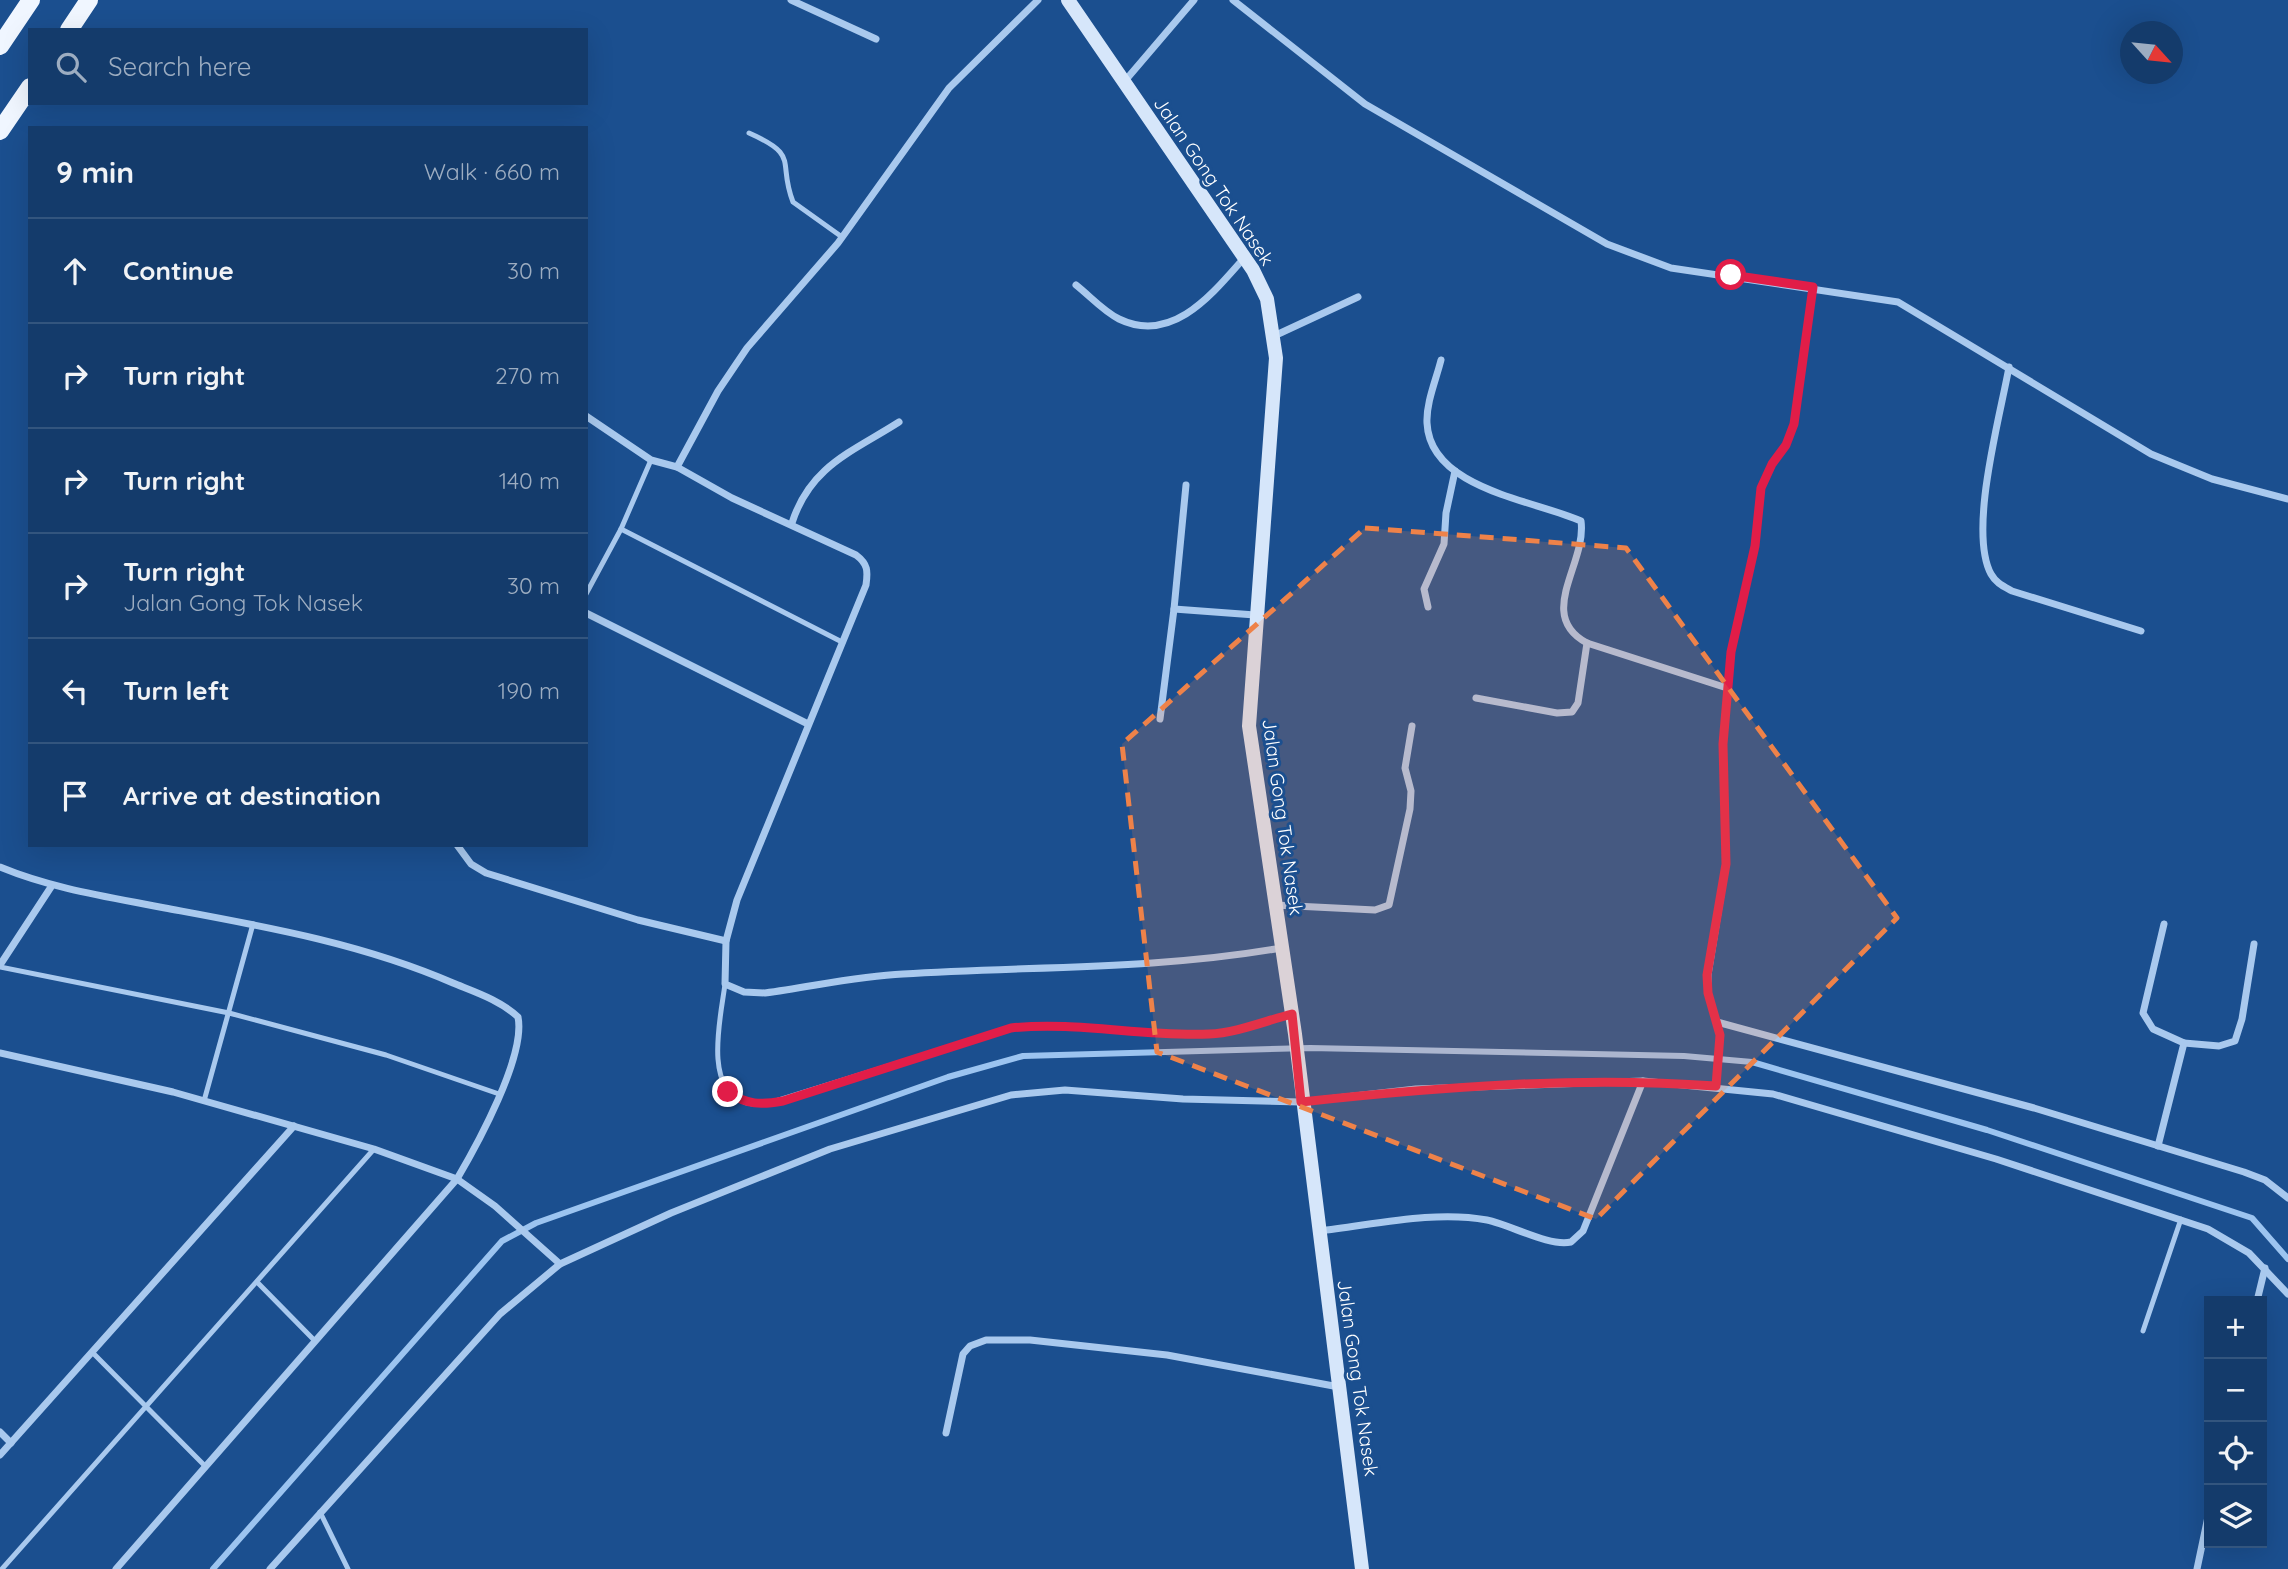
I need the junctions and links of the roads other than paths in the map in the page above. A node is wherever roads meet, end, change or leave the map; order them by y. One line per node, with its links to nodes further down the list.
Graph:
1 (32, 0): 10 (main road)
2 (89, 0): 8 (main road)
3 (791, 0): 9 (street)
4 (1038, 0): 15 (street)
5 (1068, 0): 11 (main road, Jalan Gong Tok Nasek)
6 (1194, 0): 11 (street)
7 (1233, 0): 18 (street)
8 (70, 28)
9 (876, 39)
10 (0, 46)
11 (1124, 83): 16 (main road, Jalan Gong Tok Nasek)
12 (28, 90): 13 (main road)
13 (0, 131)
14 (749, 133): 15 (lane)
15 (842, 237): 26 (street)
16 (1245, 257): 17 (street); 20 (main road, Jalan Gong Tok Nasek)
17 (1076, 285)
18 (1813, 287): 22 (street); 40 (street)
19 (1358, 297): 20 (street)
20 (1274, 336): 36 (main road, Jalan Gong Tok Nasek)
21 (1441, 360): 27 (street)
22 (2009, 367): 29 (street); 37 (street)
23 (588, 417): 25 (street)
24 (899, 422): 30 (street)
25 (651, 460): 26 (street); 31 (lane)
26 (677, 467): 30 (street)
27 (1455, 471): 33 (street); 39 (street)
28 (1186, 485): 34 (street)
29 (2288, 499)
30 (792, 523): 38 (street)
31 (621, 529): 32 (lane); 38 (lane)
32 (588, 590)
33 (1428, 607)
34 (1174, 609): 36 (street); 42 (street)
35 (588, 614): 43 (street)
36 (1255, 615): 48 (main road, Jalan Gong Tok Nasek)
37 (2141, 631)
38 (842, 642): 43 (street)
39 (1587, 643): 40 (street); 41 (street)
40 (1727, 688): 58 (street)
41 (1476, 698)
42 (1160, 719)
43 (808, 724): 51 (street)
44 (1412, 726): 48 (street)
45 (458, 847): 51 (street)
46 (0, 867): 47 (street)
47 (51, 887): 50 (street); 54 (street)
48 (1274, 905): 53 (main road, Jalan Gong Tok Nasek)
49 (2164, 924): 59 (street)
50 (253, 925): 56 (lane); 63 (street)
51 (726, 941): 55 (street)
52 (2254, 944): 59 (street)
53 (1281, 948): 55 (street); 57 (main road, Jalan Gong Tok Nasek)
54 (0, 966): 56 (lane)
55 (725, 984): 57 (lane)
56 (229, 1013): 63 (lane); 65 (lane)
57 (1292, 1014): 64 (main road, Jalan Gong Tok Nasek)
58 (1717, 1022): 62 (street); 67 (street)
59 (2184, 1042): 67 (street)
60 (0, 1054): 65 (street)
61 (1643, 1081): 62 (street); 64 (street); 72 (street)
62 (1717, 1083): 71 (street)
63 (499, 1094): 69 (street)
64 (1301, 1096): 72 (main road, Jalan Gong Tok Nasek); 73 (street)
65 (204, 1101): 66 (street)
66 (294, 1126): 68 (street); 80 (street)
67 (2158, 1146): 70 (street)
68 (374, 1149): 69 (street); 75 (lane)
69 (457, 1179): 73 (street); 79 (street)
70 (2288, 1198)
71 (2181, 1219): 74 (street); 78 (lane)
72 (1319, 1231): 81 (main road, Jalan Gong Tok Nasek)
73 (560, 1264): 88 (street)
74 (2265, 1268): 76 (street); 77 (street)
75 (257, 1282): 79 (lane); 82 (lane)
76 (2288, 1294)
77 (2258, 1296)
78 (2143, 1331)
79 (316, 1341): 87 (street)
80 (92, 1352): 82 (lane); 85 (street)
81 (1340, 1387): 84 (street); 94 (main road, Jalan Gong Tok Nasek)
82 (148, 1405): 87 (lane); 90 (lane)
83 (0, 1432): 85 (street)
84 (946, 1433)
85 (11, 1443): 86 (street)
86 (0, 1455)
87 (206, 1466): 91 (street)
88 (320, 1512): 92 (street); 93 (lane)
89 (2204, 1536): 95 (street)
90 (2, 1569)
91 (116, 1569)
92 (270, 1569)
93 (348, 1569)
94 (1362, 1569)
95 (2197, 1569)

